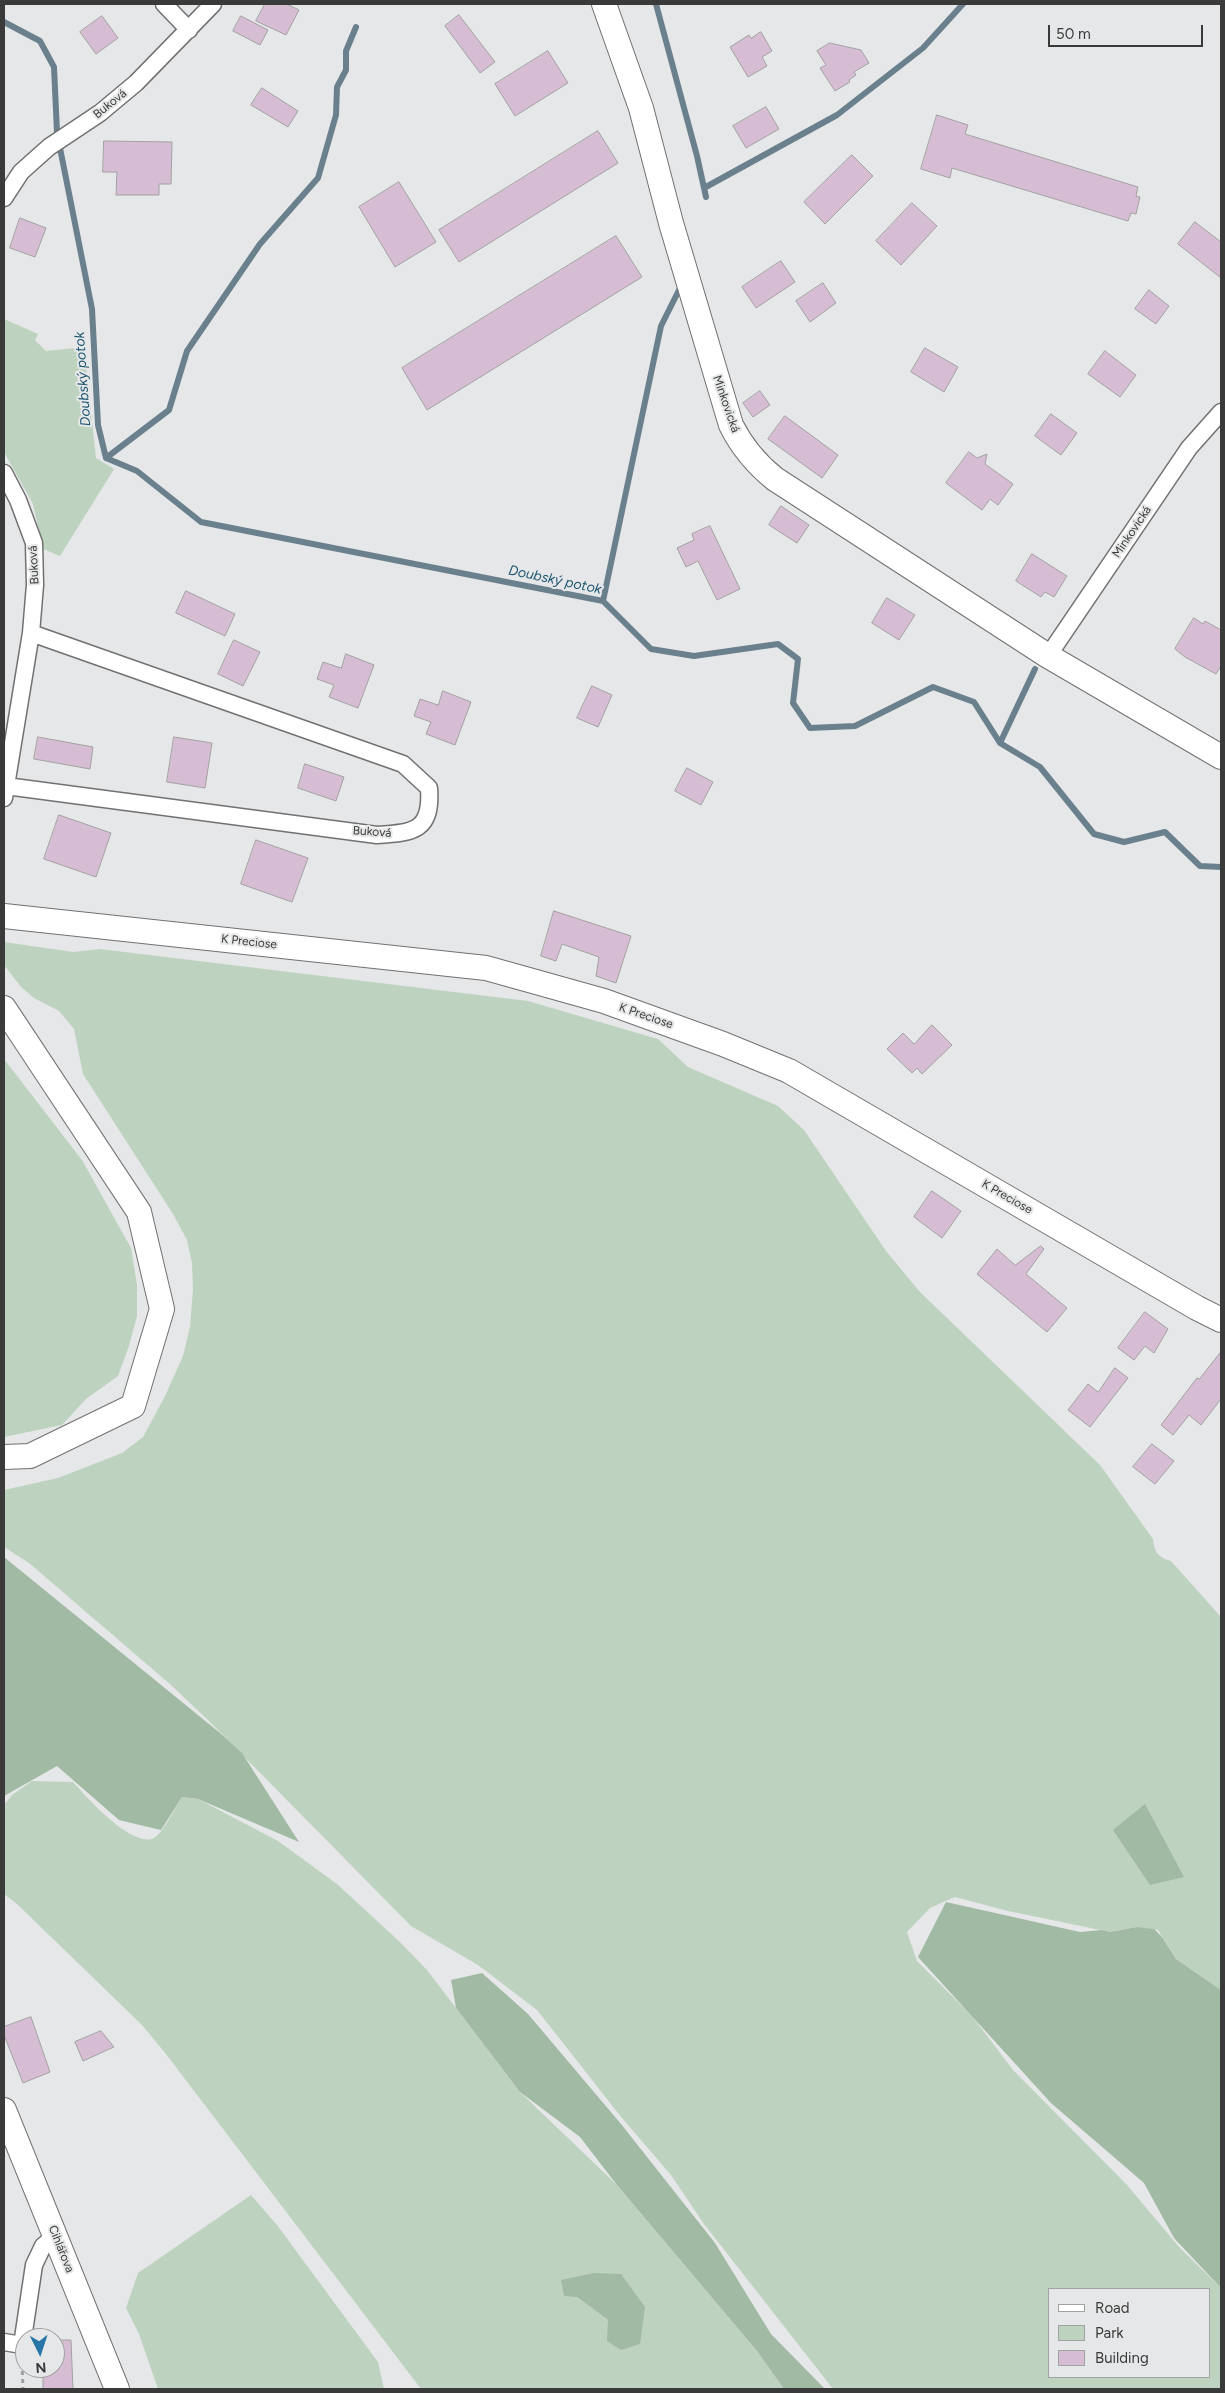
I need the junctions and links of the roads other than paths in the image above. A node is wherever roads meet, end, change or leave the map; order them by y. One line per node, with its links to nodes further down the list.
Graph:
1 (164, 4): 4 (street)
2 (213, 4): 4 (street, Buková)
3 (604, 4): 9 (street, Minkovická)
4 (189, 30): 5 (street, Buková)
5 (4, 198)
6 (1221, 412): 9 (street, Minkovická)
7 (4, 473): 8 (street, Buková)
8 (32, 633): 11 (street, Buková); 11 (street, Buková)
9 (1048, 656): 10 (street, Minkovická)
10 (1221, 757)
11 (5, 792)
12 (4, 916): 14 (street, K Preciose)
13 (4, 1008): 15 (street)
14 (1221, 1320)
15 (4, 1457)
16 (4, 2110): 17 (street, Cihlářova)
17 (56, 2236): 18 (street); 19 (street, Cihlářova)
18 (4, 2342)
19 (117, 2389)

